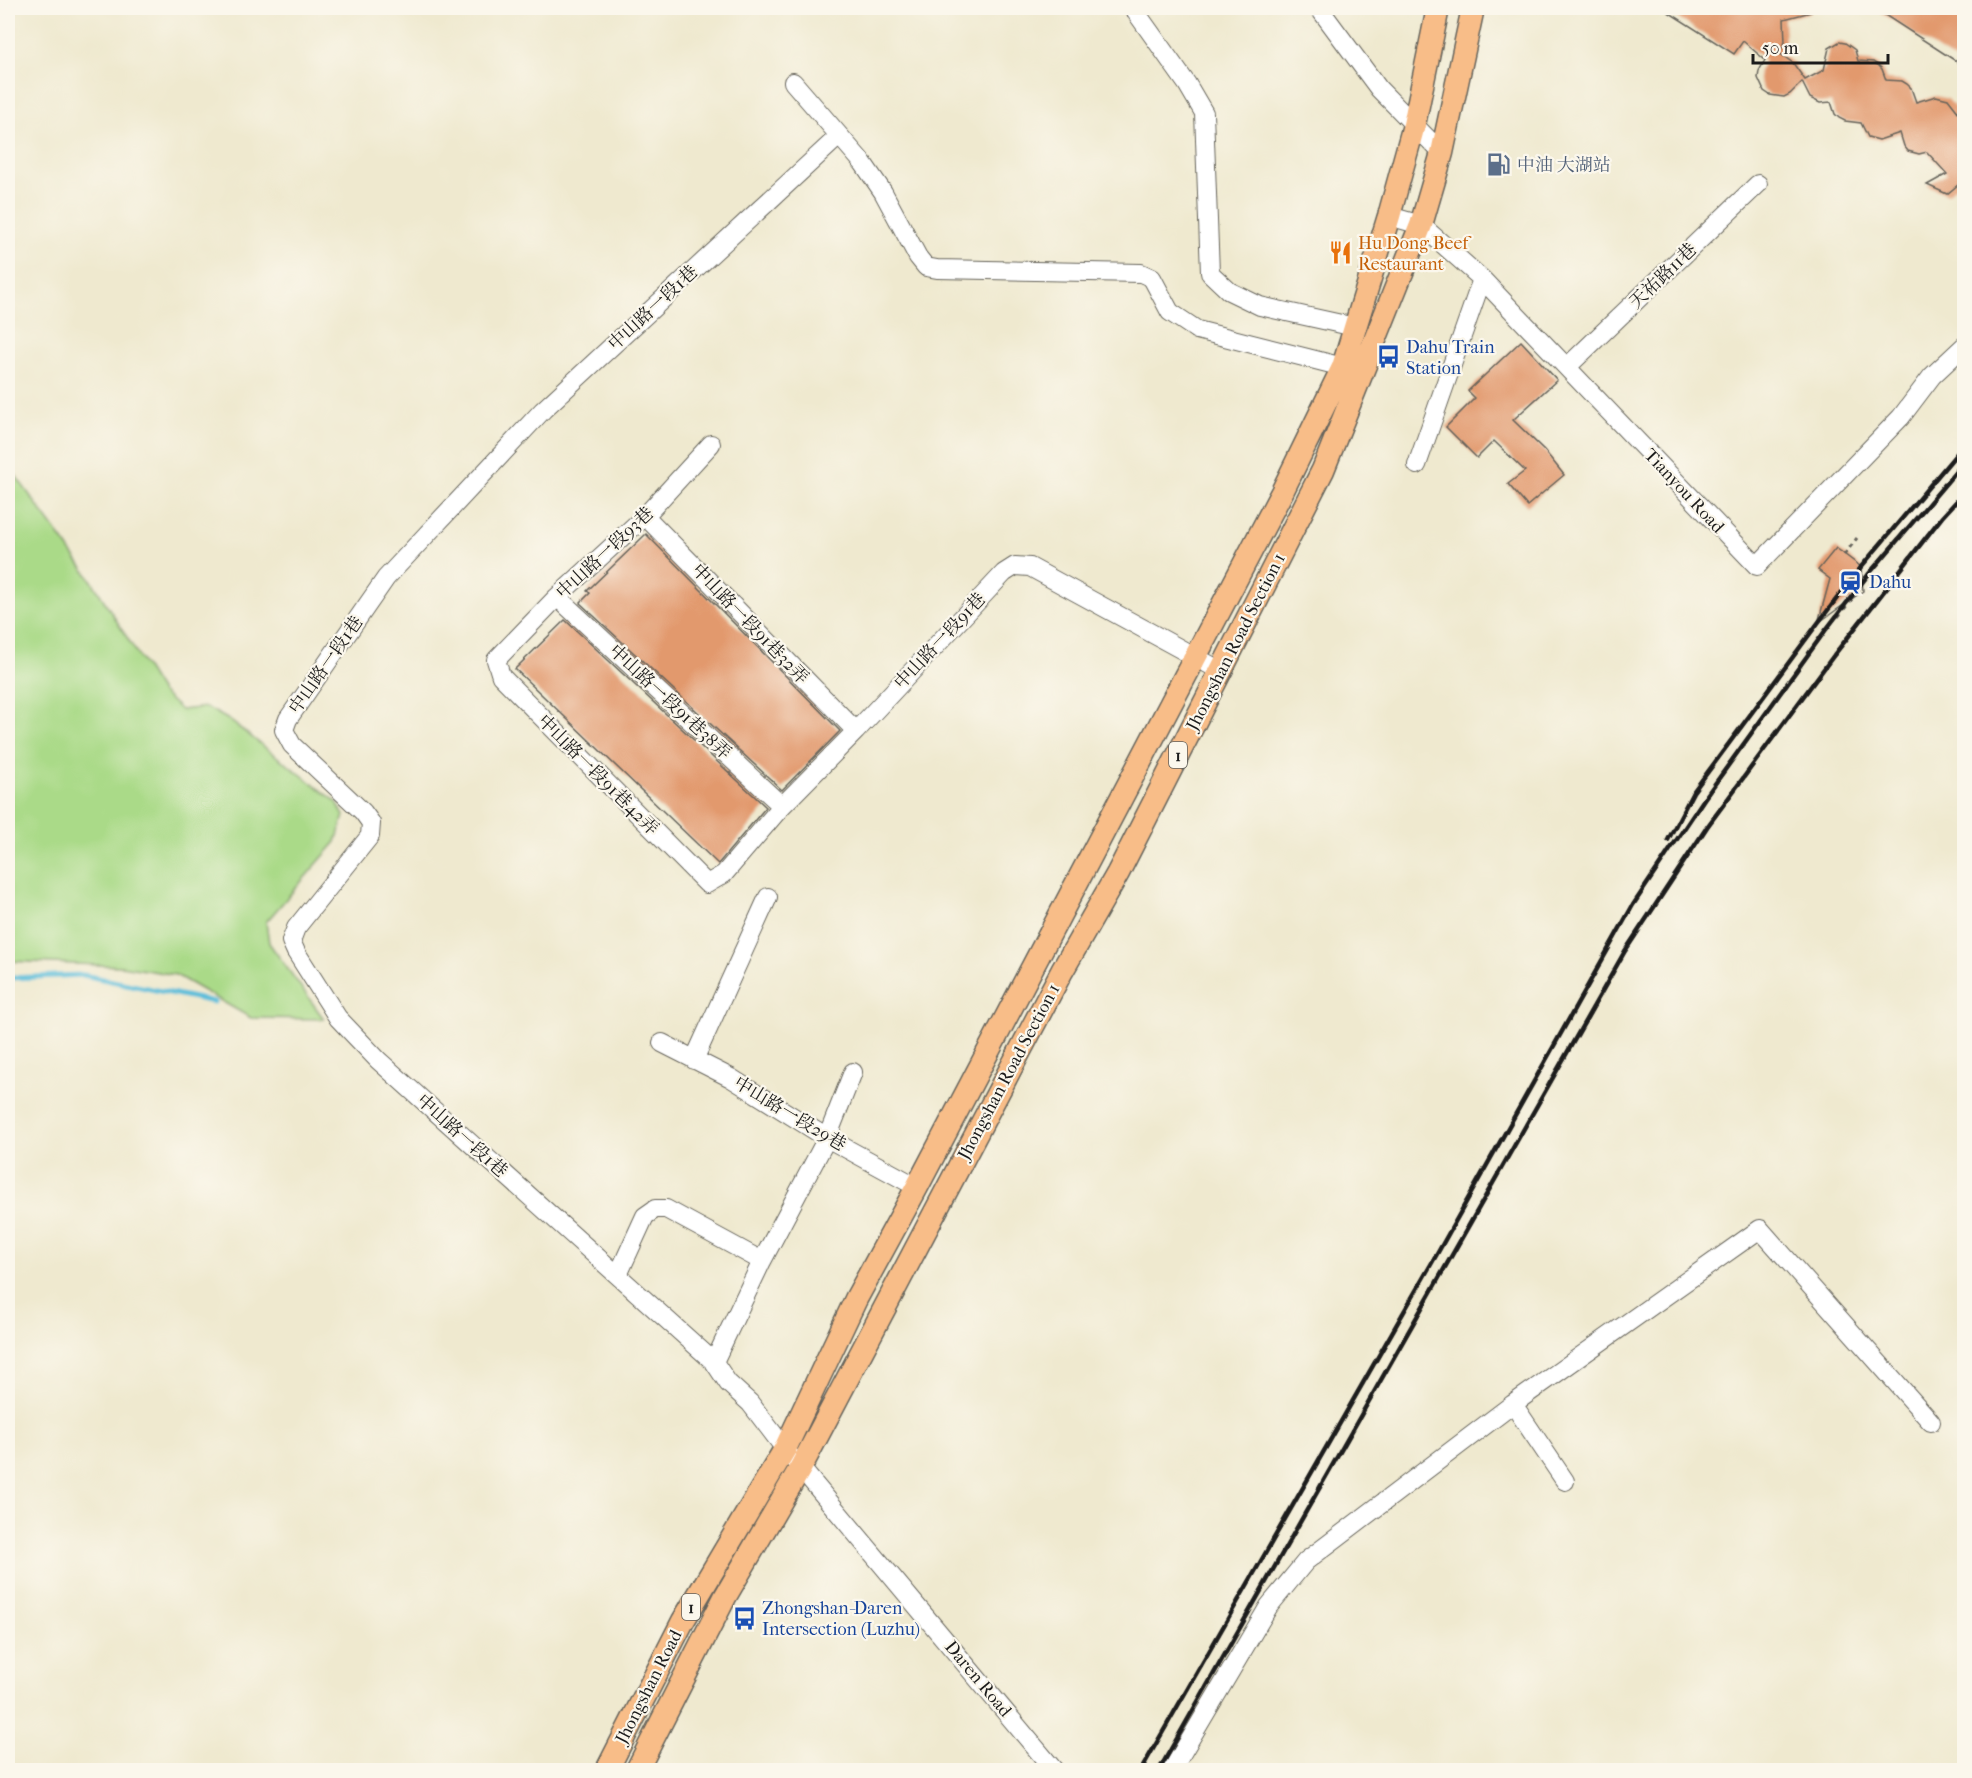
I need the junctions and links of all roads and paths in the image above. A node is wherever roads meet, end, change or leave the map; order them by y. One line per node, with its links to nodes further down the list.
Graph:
1 (1133, 8): 13 (street)
2 (1319, 8): 6 (street)
3 (1438, 8): 6 (main road, Jhongshan Road Section 1 / 1)
4 (1473, 8): 8 (main road, Jhongshan Road Section 1 / 1)
5 (793, 82): 7 (street)
6 (1414, 125): 8 (street); 10 (main road, Jhongshan Road Section 1 / 1)
7 (839, 136): 15 (street); 38 (street, 中山路一段1巷)
8 (1442, 153): 11 (main road, Jhongshan Road Section 1 / 1)
9 (1758, 184): 16 (street, 天祐路11巷)
10 (1389, 216): 11 (street, Tianyou Road); 13 (main road, Jhongshan Road Section 1 / 1)
11 (1421, 225): 12 (street, Tianyou Road); 27 (main road, Jhongshan Road Section 1 / 1)
12 (1482, 279): 16 (street, Tianyou Road); 18 (street)
13 (1355, 327): 15 (main road, Jhongshan Road Section 1 / 1)
14 (1965, 346): 16 (street, Tianyou Road)
15 (1343, 367): 25 (main road, Jhongshan Road Section 1 / 1)
16 (1567, 367)
17 (711, 444): 19 (street, 中山路一段93巷)
18 (1417, 465)
19 (645, 516): 22 (street, 中山路一段93巷); 28 (street, 中山路一段91巷32弄)
20 (1857, 538): 21 (path)
21 (1844, 555)
22 (557, 597): 26 (street, 中山路一段93巷); 29 (street, 中山路一段91巷38弄)
23 (1853, 598): 24 (path)
24 (1838, 617)
25 (1194, 657): 27 (street, 中山路一段91巷); 28 (street, 中山路一段91巷); 36 (main road, Jhongshan Road Section 1 / 1)
26 (496, 660): 30 (street, 中山路一段91巷42弄)
27 (1221, 671): 43 (main road, Jhongshan Road Section 1 / 1)
28 (856, 731): 29 (street, 中山路一段91巷)
29 (782, 806): 30 (street, 中山路一段91巷)
30 (707, 884)
31 (768, 897): 33 (street)
32 (662, 1043): 33 (street, 中山路一段29巷)
33 (694, 1060): 35 (street, 中山路一段29巷)
34 (853, 1072): 35 (street)
35 (827, 1138): 36 (street, 中山路一段29巷); 37 (street)
36 (916, 1187): 42 (main road, Jhongshan Road Section 1 / 1)
37 (762, 1261): 38 (street); 39 (street)
38 (618, 1275): 39 (street, 中山路一段1巷)
39 (714, 1362): 42 (street, 中山路一段1巷)
40 (1513, 1404): 41 (street); 44 (street); 48 (street)
41 (1931, 1422)
42 (785, 1449): 43 (street, Daren Road); 45 (main road, Jhongshan Road / 1)
43 (801, 1467): 46 (main road, Jhongshan Road / 1); 47 (street, Daren Road)
44 (1565, 1481)
45 (607, 1770)
46 (637, 1770)
47 (1054, 1770)
48 (1172, 1770)

